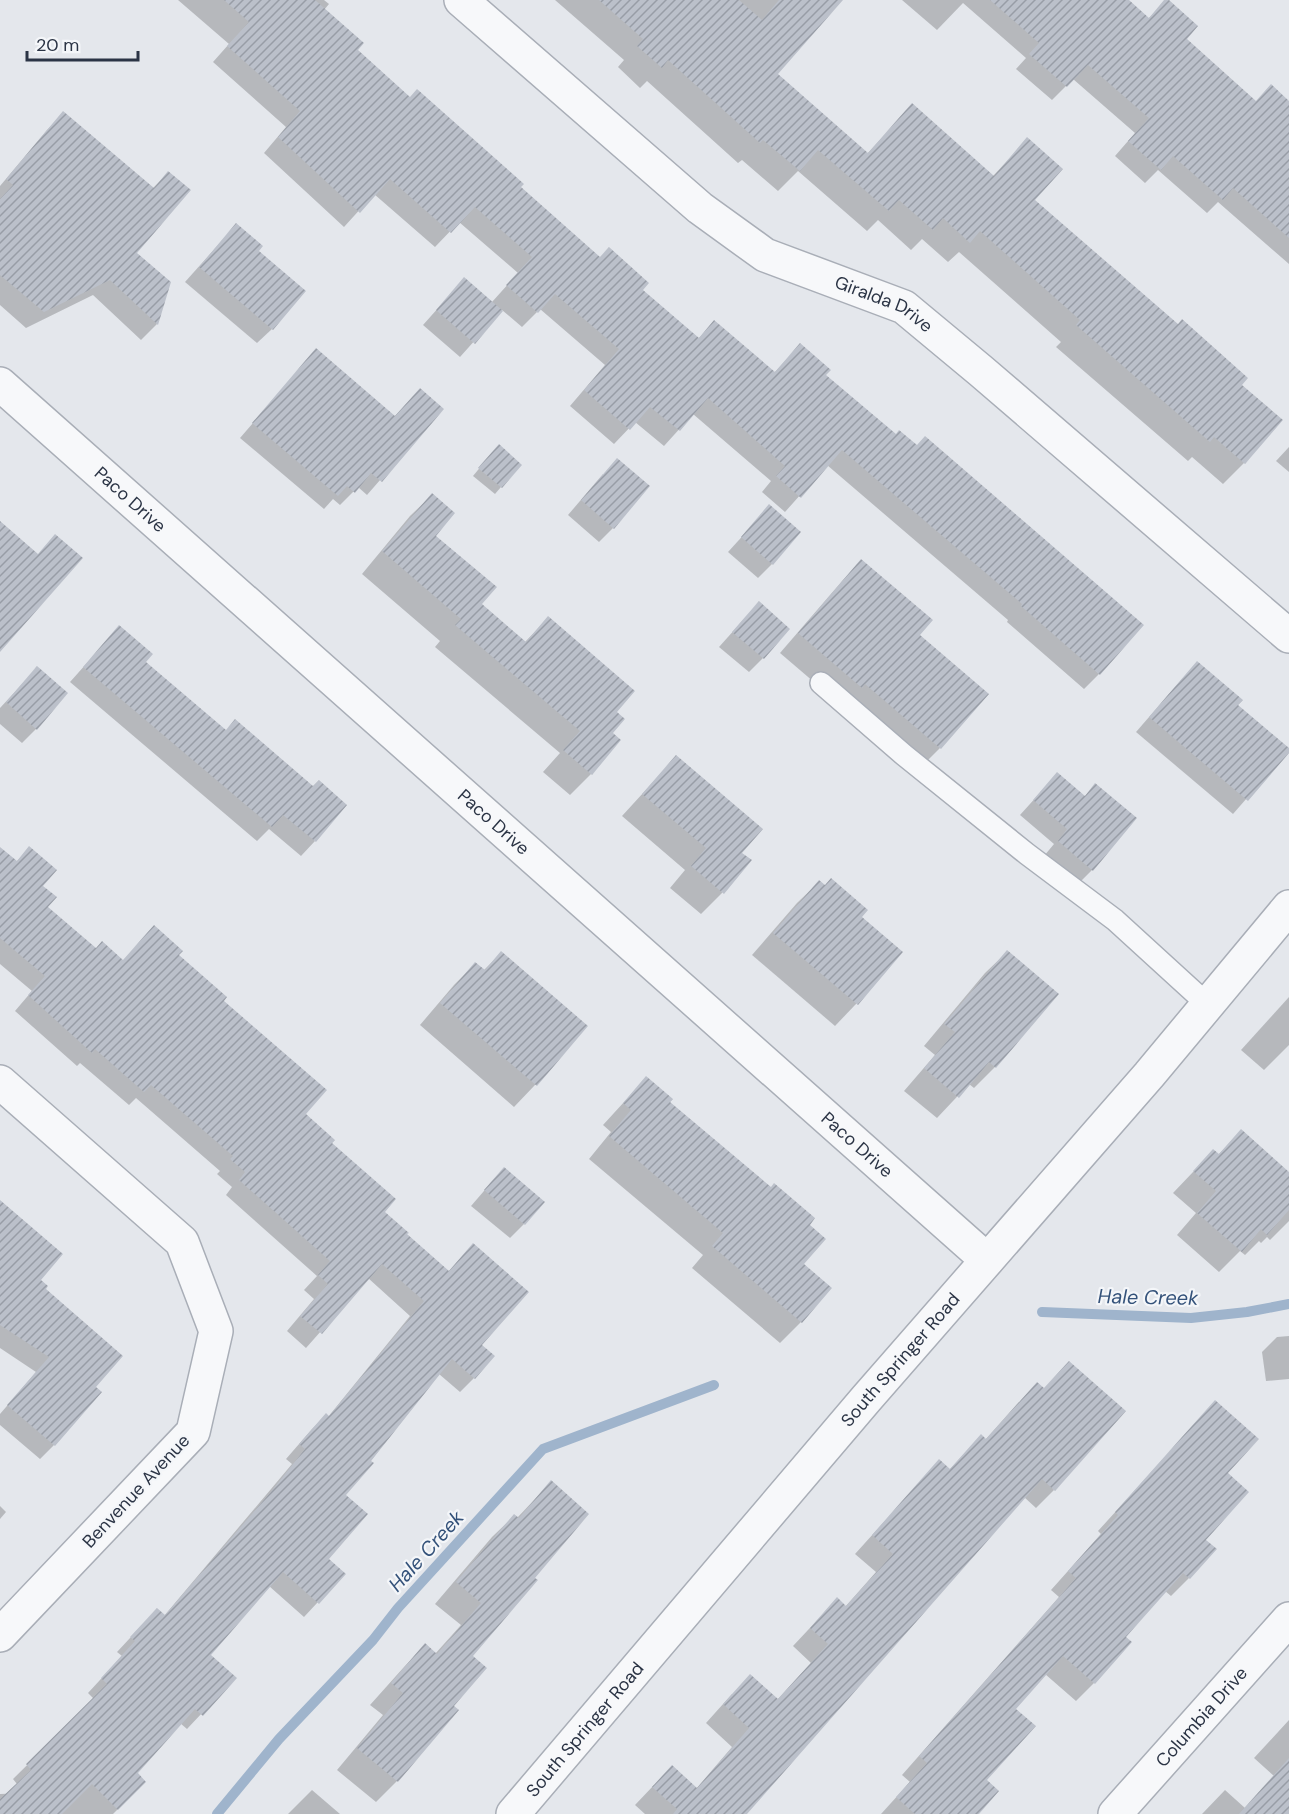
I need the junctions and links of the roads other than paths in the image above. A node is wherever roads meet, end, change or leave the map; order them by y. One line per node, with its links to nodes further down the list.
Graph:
1 (461, 0): 3 (street, Giralda Drive)
2 (0, 384): 8 (street, Paco Drive)
3 (1289, 636)
4 (821, 683): 6 (lane)
5 (1289, 907): 6 (street, South Springer Road)
6 (1207, 1004): 8 (street, South Springer Road)
7 (0, 1082): 10 (street, Benvenue Avenue)
8 (987, 1260): 11 (street, South Springer Road)
9 (1289, 1619): 12 (street, Columbia Drive)
10 (0, 1635)
11 (513, 1814)
12 (1115, 1814)

